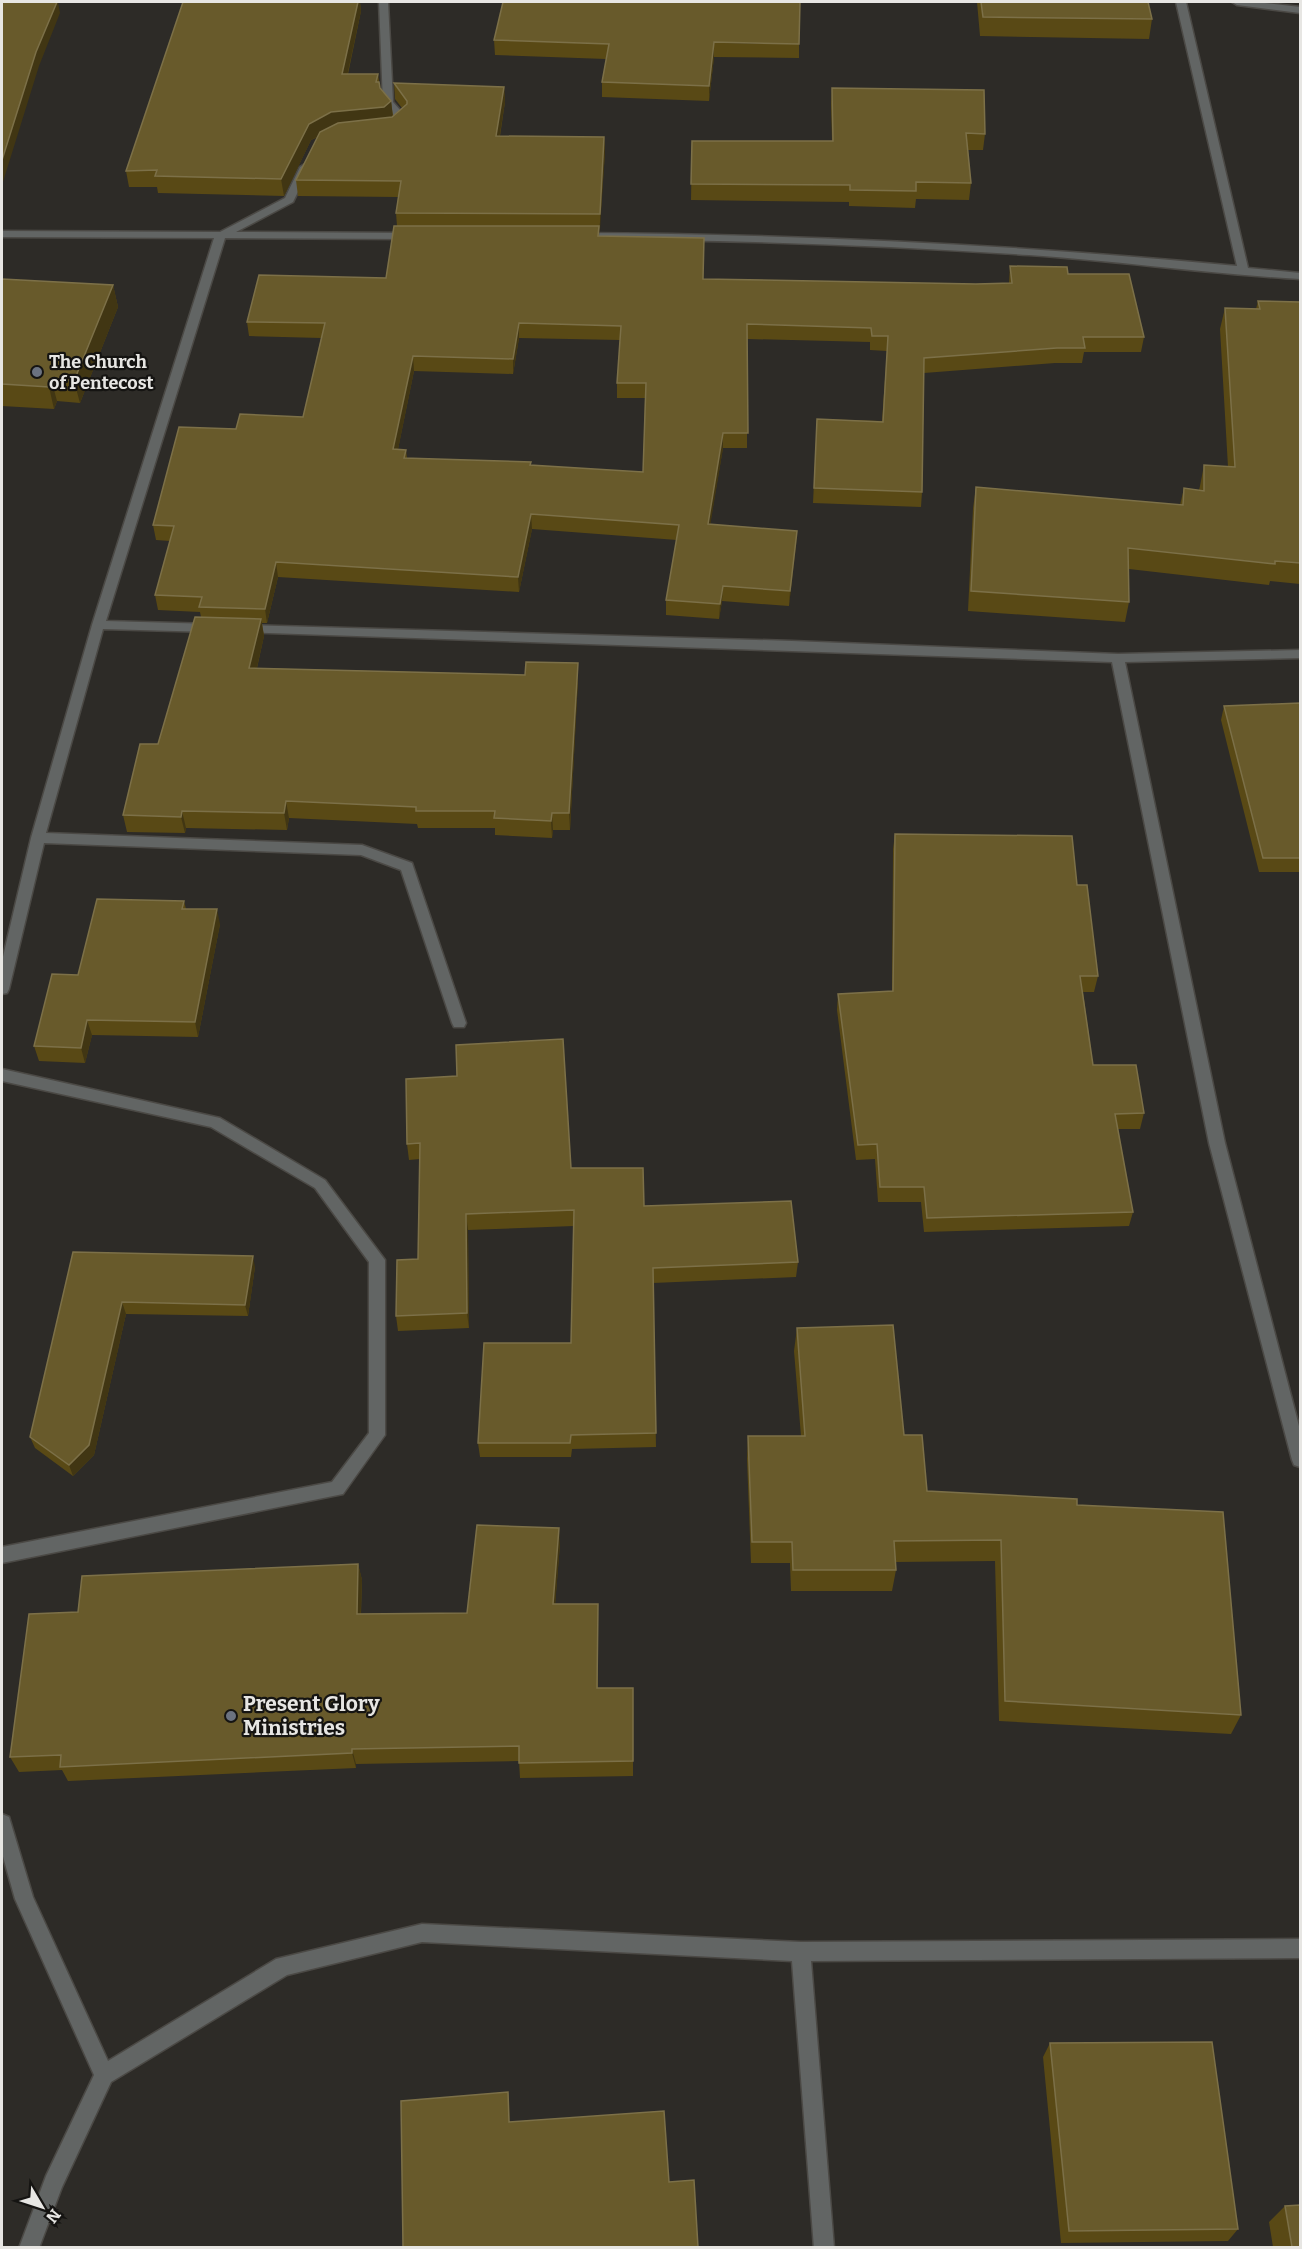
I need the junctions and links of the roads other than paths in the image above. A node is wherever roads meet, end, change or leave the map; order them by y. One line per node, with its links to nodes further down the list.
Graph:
1 (383, 2): 5 (street)
2 (1181, 2): 11 (street)
3 (1237, 2): 4 (street)
4 (1300, 10)
5 (378, 129)
6 (312, 153): 8 (street)
7 (2, 234): 8 (street)
8 (220, 236): 9 (street); 13 (street)
9 (420, 236)
10 (562, 236): 11 (street)
11 (1243, 270): 12 (street)
12 (1300, 276)
13 (98, 625): 15 (street); 16 (street)
14 (1300, 654): 15 (street)
15 (1119, 658): 20 (street)
16 (38, 838): 17 (street); 18 (street)
17 (2, 989)
18 (459, 1023)
19 (2, 1075): 21 (street)
20 (1300, 1460)
21 (2, 1555)
22 (2, 1823): 25 (street)
23 (1300, 1949): 24 (street)
24 (801, 1952): 25 (street); 27 (street)
25 (104, 2075): 26 (street)
26 (29, 2247)
27 (824, 2247)

